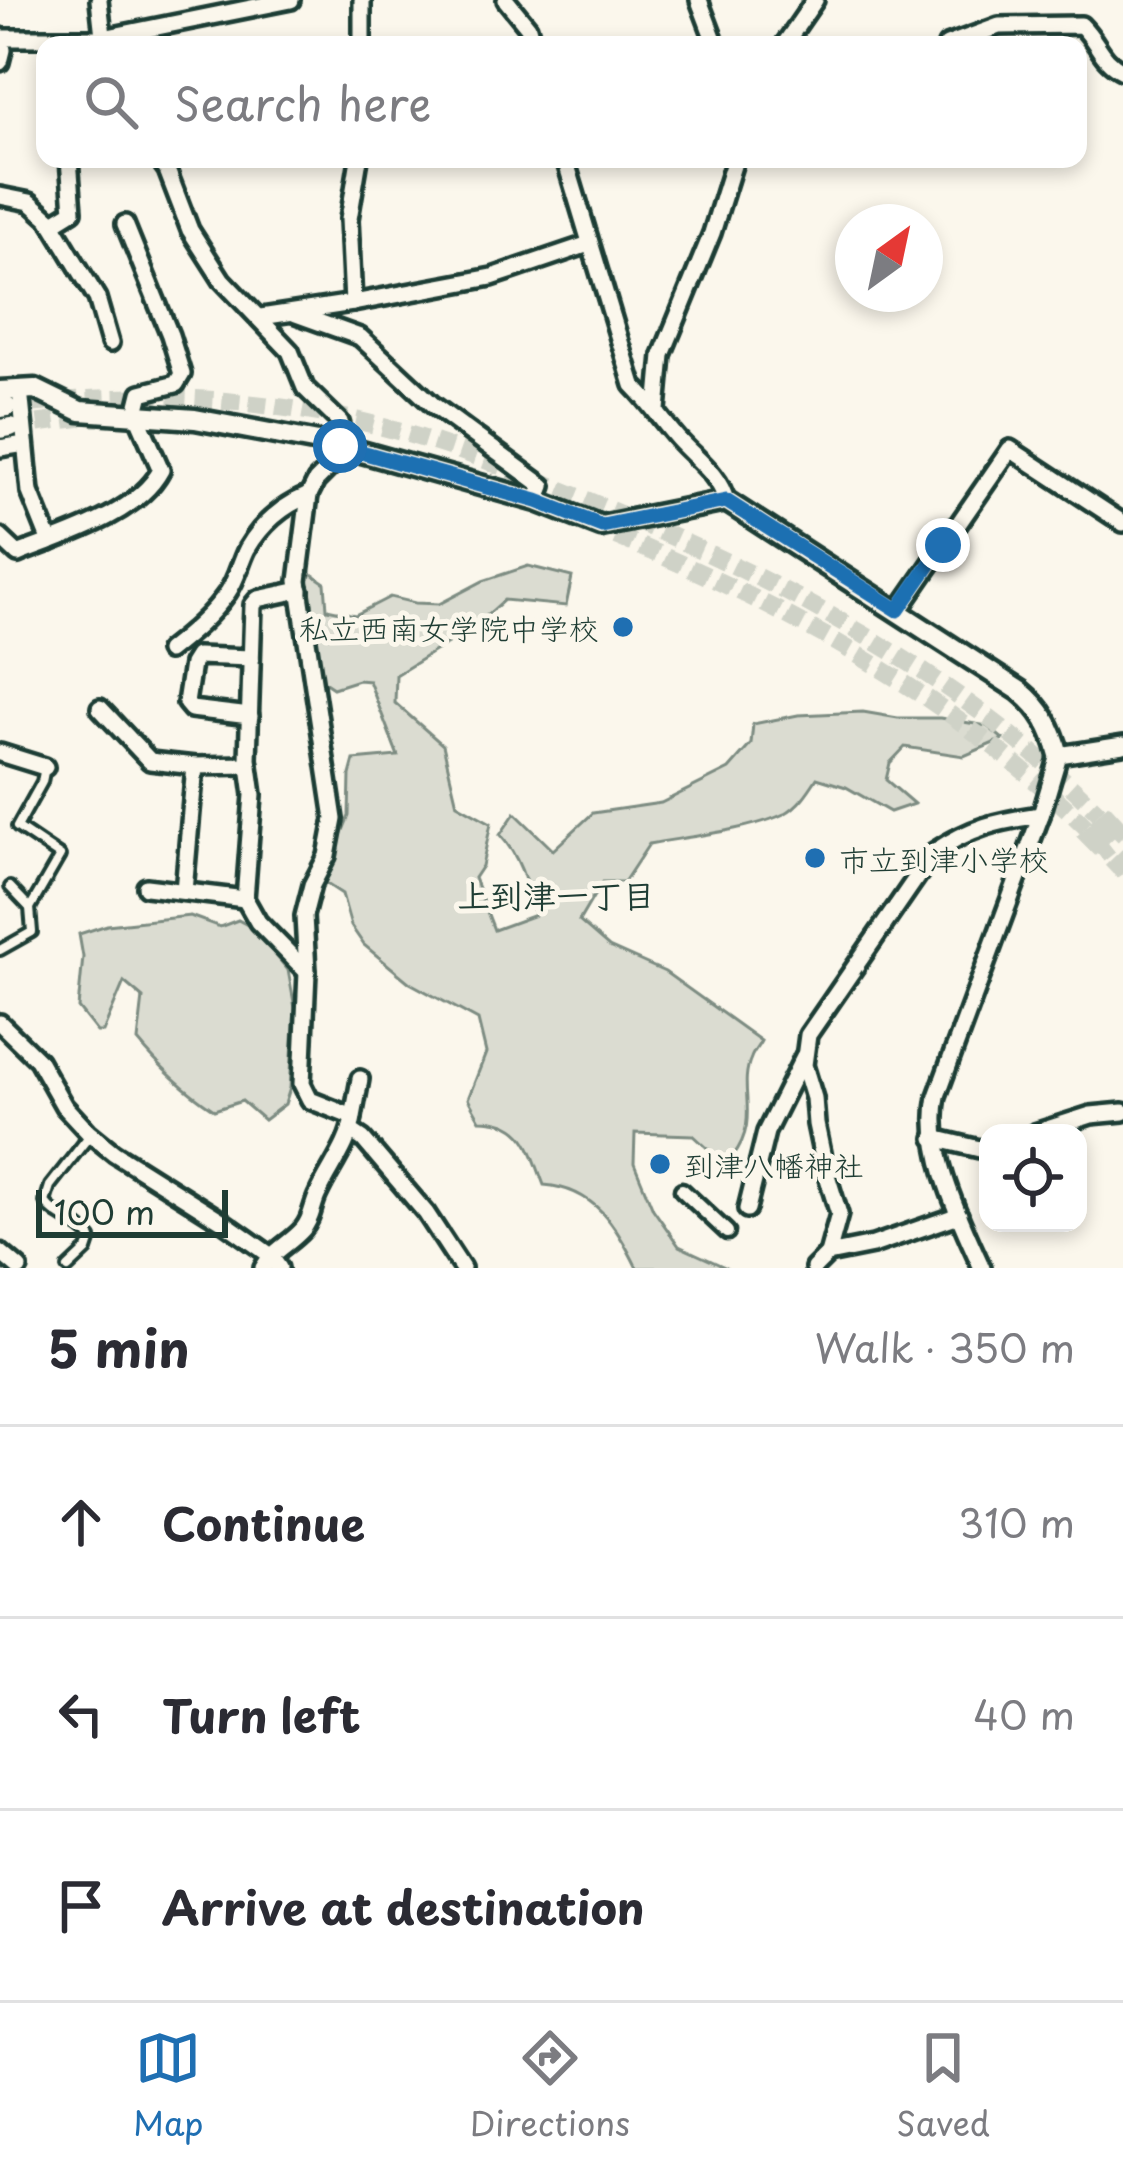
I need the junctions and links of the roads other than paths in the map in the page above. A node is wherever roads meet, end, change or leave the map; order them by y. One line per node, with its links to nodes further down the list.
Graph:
1 (99, 0): 8 (street)
2 (291, 0): 9 (street)
3 (362, 0): 10 (street)
4 (506, 0): 7 (street)
5 (699, 0): 11 (street)
6 (815, 0): 12 (street)
7 (522, 9)
8 (103, 36)
9 (126, 36)
10 (362, 36)
11 (713, 36)
12 (790, 36)
13 (972, 36): 17 (street)
14 (0, 38): 15 (street); 16 (street)
15 (36, 40)
16 (0, 62)
17 (1123, 71)
18 (71, 168): 24 (street)
19 (166, 168): 29 (street)
20 (358, 168): 27 (street)
21 (568, 168): 26 (street)
22 (732, 168): 32 (street)
23 (0, 196): 24 (street)
24 (52, 224): 30 (street)
25 (125, 224): 33 (street)
26 (589, 244): 27 (street); 32 (street)
27 (352, 303): 28 (street)
28 (291, 313): 29 (street); 38 (street)
29 (261, 317): 35 (street)
30 (110, 344)
31 (7, 398): 33 (street); 34 (street)
32 (658, 410): 39 (street)
33 (136, 413): 35 (street); 42 (street)
34 (25, 444): 36 (street); 42 (street)
35 (340, 446): 37 (street); 38 (street)
36 (0, 448)
37 (309, 495): 43 (street); 45 (street)
38 (537, 501): 39 (street)
39 (726, 501): 44 (street)
40 (1123, 523): 44 (street)
41 (0, 537): 42 (street)
42 (50, 542)
43 (300, 590): 46 (street); 62 (street)
44 (898, 610): 51 (street)
45 (168, 651)
46 (251, 658): 48 (street); 48 (street)
47 (100, 708): 53 (street)
48 (250, 716): 52 (street)
49 (1123, 745): 51 (street)
50 (0, 753): 54 (street)
51 (1059, 755): 55 (street)
52 (249, 765): 53 (street); 59 (street)
53 (195, 766): 58 (street)
54 (45, 767): 60 (lane)
55 (1041, 815): 64 (street); 70 (street)
56 (10, 887): 60 (lane)
57 (146, 887): 58 (street)
58 (184, 892): 59 (street)
59 (245, 899): 62 (street)
60 (30, 908): 61 (lane)
61 (0, 950)
62 (308, 972): 67 (street)
63 (0, 1023): 69 (street)
64 (806, 1053): 73 (street); 76 (street)
65 (360, 1079): 67 (street)
66 (1123, 1112): 68 (street)
67 (352, 1124): 77 (street); 80 (street)
68 (1063, 1124)
69 (91, 1134): 77 (street); 79 (lane)
70 (934, 1138): 71 (street); 74 (street)
71 (979, 1149)
72 (682, 1190): 73 (street)
73 (747, 1209)
74 (959, 1215): 76 (street); 82 (street)
75 (0, 1252): 78 (street)
76 (828, 1254): 81 (street)
77 (271, 1264)
78 (19, 1268)
79 (68, 1268)
80 (462, 1268)
81 (814, 1268)
82 (982, 1268)

